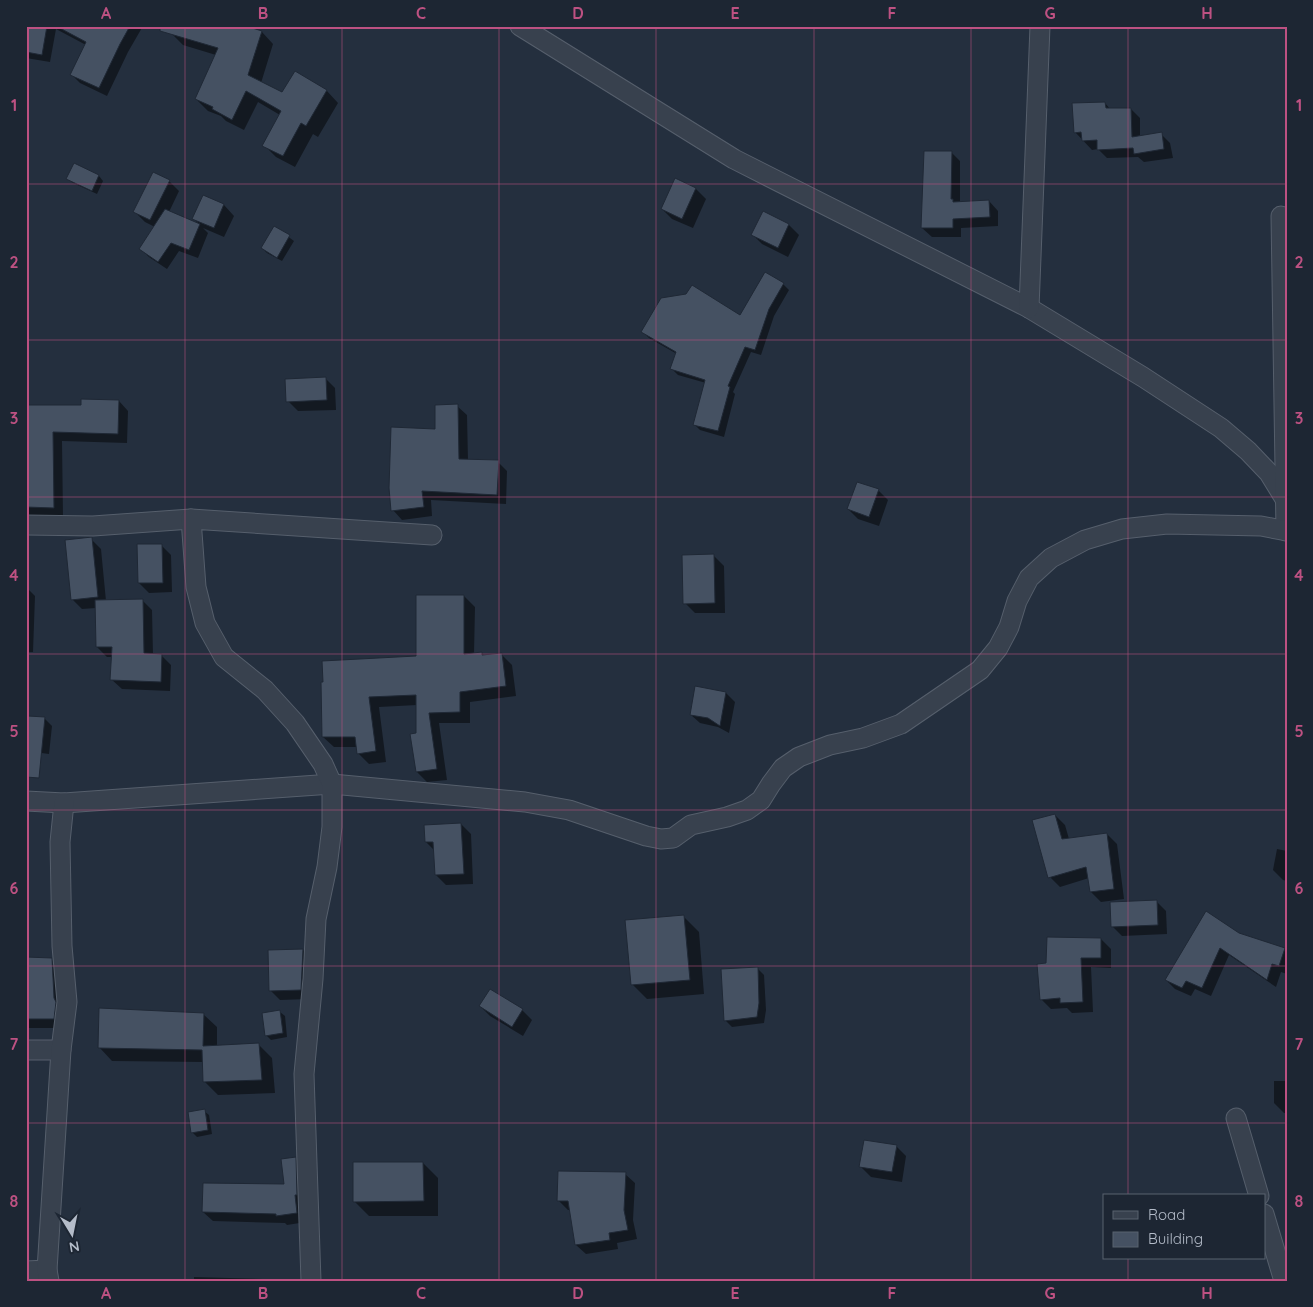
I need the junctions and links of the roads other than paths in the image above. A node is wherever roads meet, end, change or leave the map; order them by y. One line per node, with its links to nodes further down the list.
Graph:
1 (520, 26): 4 (street)
2 (1040, 26): 4 (street)
3 (1281, 216): 5 (street)
4 (1029, 308): 5 (street)
5 (1285, 500): 8 (street)
6 (191, 520): 7 (street); 9 (street); 10 (street)
7 (26, 525)
8 (1286, 531): 10 (street)
9 (432, 535)
10 (332, 784): 12 (street); 20 (street)
11 (26, 801): 12 (street)
12 (64, 803): 14 (street)
13 (26, 1050): 14 (street)
14 (61, 1050): 19 (street)
15 (1236, 1118): 16 (street)
16 (1258, 1194)
17 (1266, 1221): 21 (street)
18 (26, 1271): 19 (street)
19 (48, 1276)
20 (311, 1281)
21 (1284, 1281)

